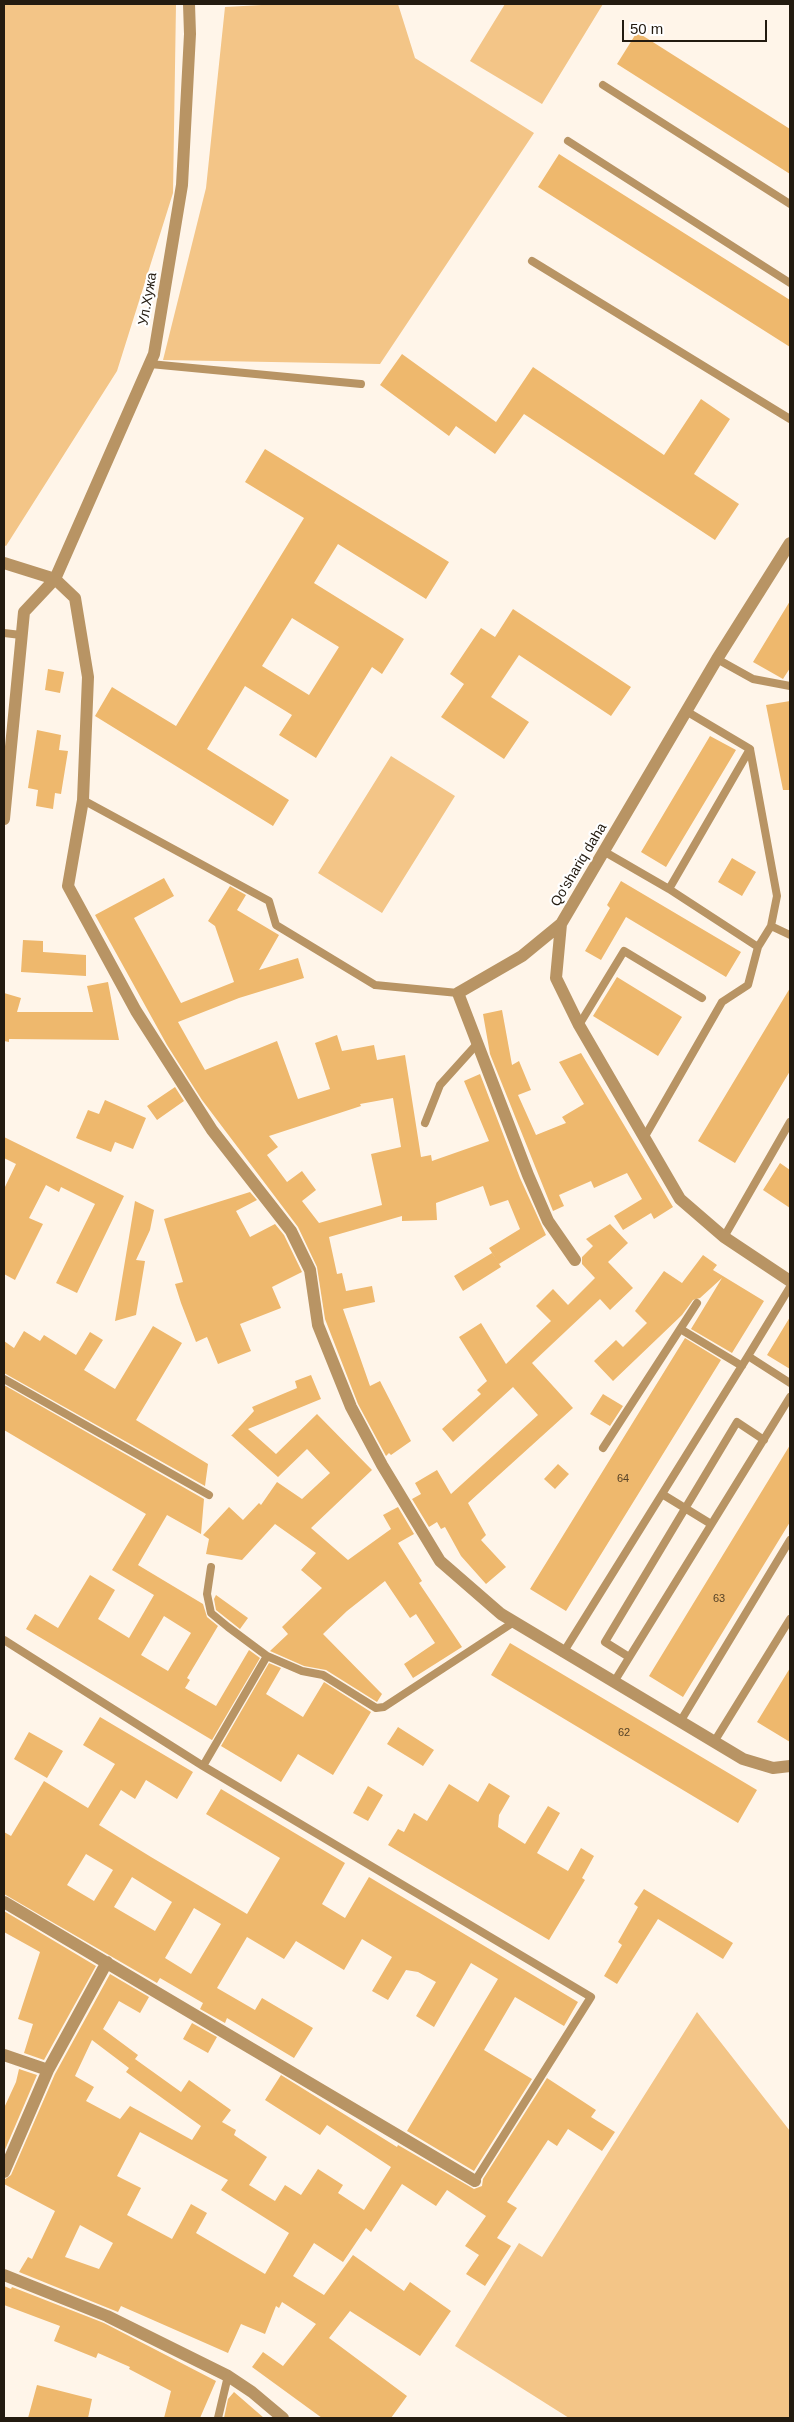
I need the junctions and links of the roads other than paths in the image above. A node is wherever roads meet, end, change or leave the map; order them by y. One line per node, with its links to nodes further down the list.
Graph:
1 (188, 4): 7 (street, Ул.Хужа)
2 (603, 85): 4 (lane)
3 (568, 141): 6 (lane)
4 (790, 204)
5 (532, 261): 9 (lane)
6 (790, 283)
7 (150, 364): 8 (lane); 12 (street, Ул.Хужа)
8 (361, 384)
9 (790, 419)
10 (790, 543): 15 (street, Qo'shariq daha)
11 (4, 563): 12 (street)
12 (55, 579): 14 (street, Ул.Хужа); 19 (street)
13 (4, 633): 14 (lane)
14 (21, 635): 20 (street, Ул.Хужа)
15 (717, 659): 16 (lane); 17 (street, Qo'shariq daha)
16 (790, 686)
17 (686, 711): 18 (lane); 21 (street, Qo'shariq daha)
18 (750, 749): 22 (lane); 24 (lane)
19 (83, 800): 27 (lane); 54 (street)
20 (4, 819)
21 (605, 852): 22 (lane); 23 (street, Qo'shariq daha)
22 (669, 889): 26 (lane)
23 (561, 924): 27 (street); 29 (street, Qo'shariq daha)
24 (771, 926): 25 (lane); 26 (lane)
25 (790, 935)
26 (758, 947): 33 (lane)
27 (458, 993): 30 (street)
28 (702, 998): 29 (lane)
29 (579, 1024): 33 (street, Qo'shariq daha)
30 (477, 1044): 31 (lane); 35 (street)
31 (425, 1123)
32 (790, 1123): 34 (lane)
33 (644, 1138): 34 (street, Qo'shariq daha)
34 (724, 1237): 36 (street, Qo'shariq daha)
35 (575, 1260)
36 (790, 1281)
37 (790, 1287): 40 (lane)
38 (697, 1303): 39 (lane)
39 (682, 1330): 41 (lane); 46 (lane)
40 (748, 1356): 41 (lane); 43 (lane)
41 (742, 1366): 47 (lane)
42 (4, 1379): 48 (lane)
43 (790, 1383)
44 (790, 1397): 45 (lane)
45 (764, 1440): 49 (lane); 50 (lane)
46 (603, 1448)
47 (662, 1494): 49 (lane); 56 (lane)
48 (209, 1495)
49 (686, 1509): 50 (lane); 58 (lane)
50 (711, 1524): 58 (lane)
51 (790, 1540): 60 (lane)
52 (211, 1566): 57 (lane)
53 (790, 1619): 61 (lane)
54 (514, 1622): 56 (street); 57 (lane)
55 (4, 1640): 62 (lane)
56 (563, 1653): 59 (street)
57 (267, 1656): 62 (lane)
58 (629, 1657): 59 (lane)
59 (614, 1682): 60 (street)
60 (680, 1722): 61 (street)
61 (714, 1742): 63 (street)
62 (203, 1766): 69 (lane)
63 (790, 1766)
64 (4, 1902): 65 (street)
65 (107, 1962): 67 (street); 69 (street)
66 (4, 2055): 67 (street)
67 (48, 2070): 68 (street)
68 (4, 2172)
69 (475, 2181)
70 (4, 2275): 71 (street)
71 (228, 2376): 72 (lane); 73 (street)
72 (218, 2418)
73 (283, 2418)

